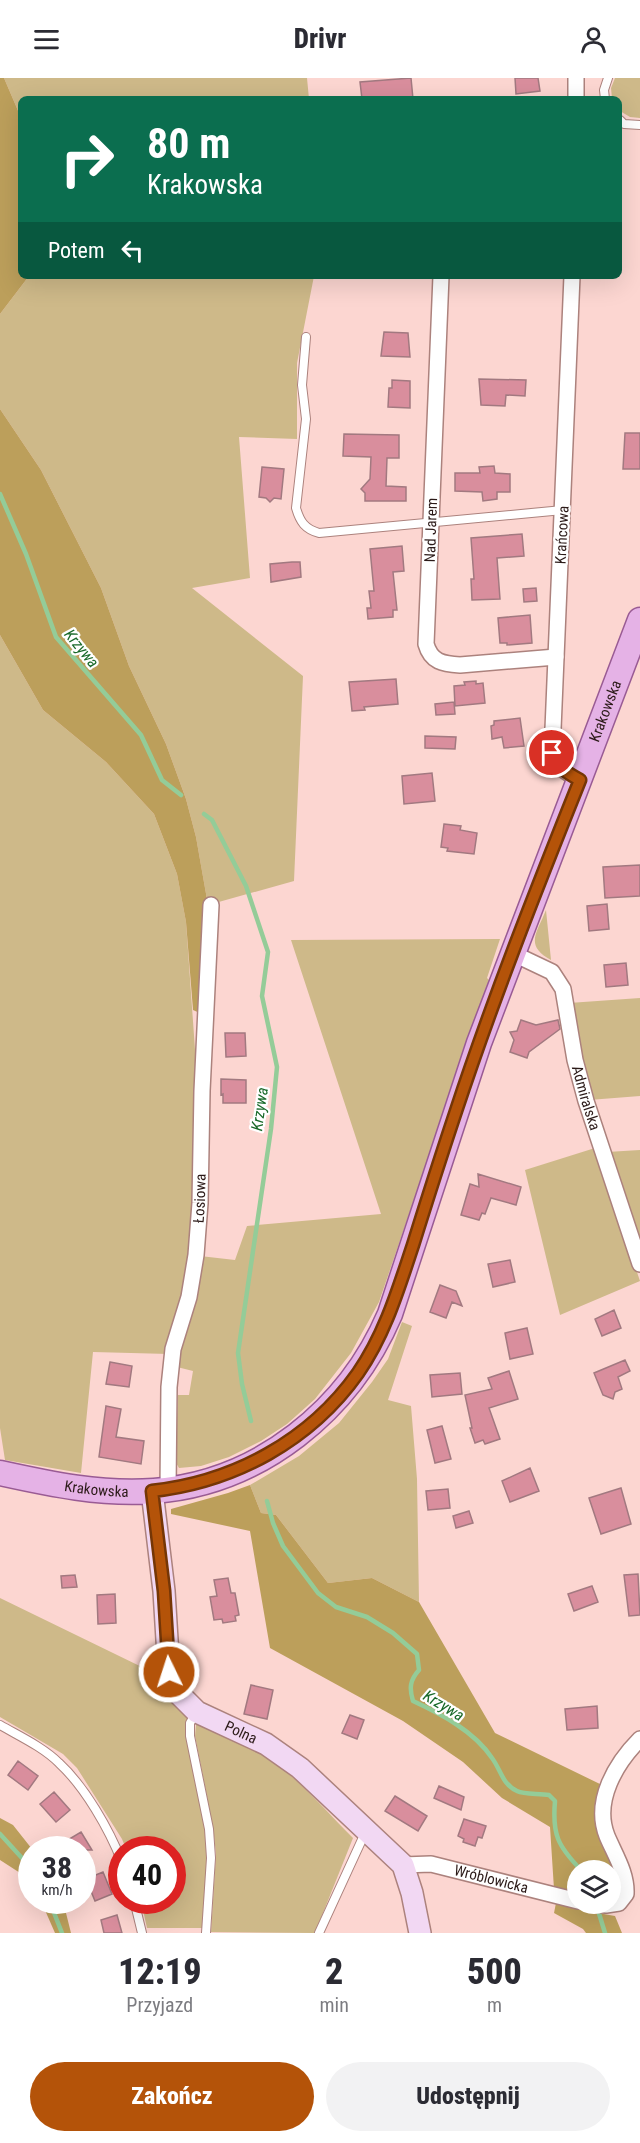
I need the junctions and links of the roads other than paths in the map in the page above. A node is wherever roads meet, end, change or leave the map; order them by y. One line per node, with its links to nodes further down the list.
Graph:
1 (576, 78): 3 (street)
2 (608, 78): 4 (lane)
3 (576, 96)
4 (604, 96)
5 (622, 122): 6 (lane)
6 (640, 125)
7 (441, 279): 11 (street, Nad Jarem)
8 (572, 279): 10 (street, Krańcowa)
9 (306, 337): 11 (lane)
10 (563, 510): 11 (lane); 13 (street, Krańcowa)
11 (432, 522): 13 (street, Nad Jarem)
12 (640, 620): 14 (main road, Krakowska)
13 (556, 657): 14 (street, Krańcowa)
14 (580, 780): 16 (main road, Krakowska)
15 (212, 905): 19 (street, Łosiowa)
16 (512, 953): 17 (street, Admiralska); 19 (main road, Krakowska)
17 (640, 1264)
18 (0, 1473): 19 (main road, Krakowska)
19 (160, 1490): 20 (street, Polna)
20 (197, 1712): 23 (street, Polna); 32 (lane)
21 (0, 1725): 24 (lane)
22 (640, 1739): 25 (street)
23 (366, 1832): 26 (street, Polna); 33 (lane)
24 (109, 1836)
25 (618, 1860)
26 (403, 1865): 28 (street, Wróblowicka); 34 (street)
27 (621, 1869): 29 (street)
28 (567, 1898)
29 (621, 1902)
30 (137, 1914): 31 (lane)
31 (142, 1933)
32 (206, 1933)
33 (319, 1933)
34 (420, 1933)

